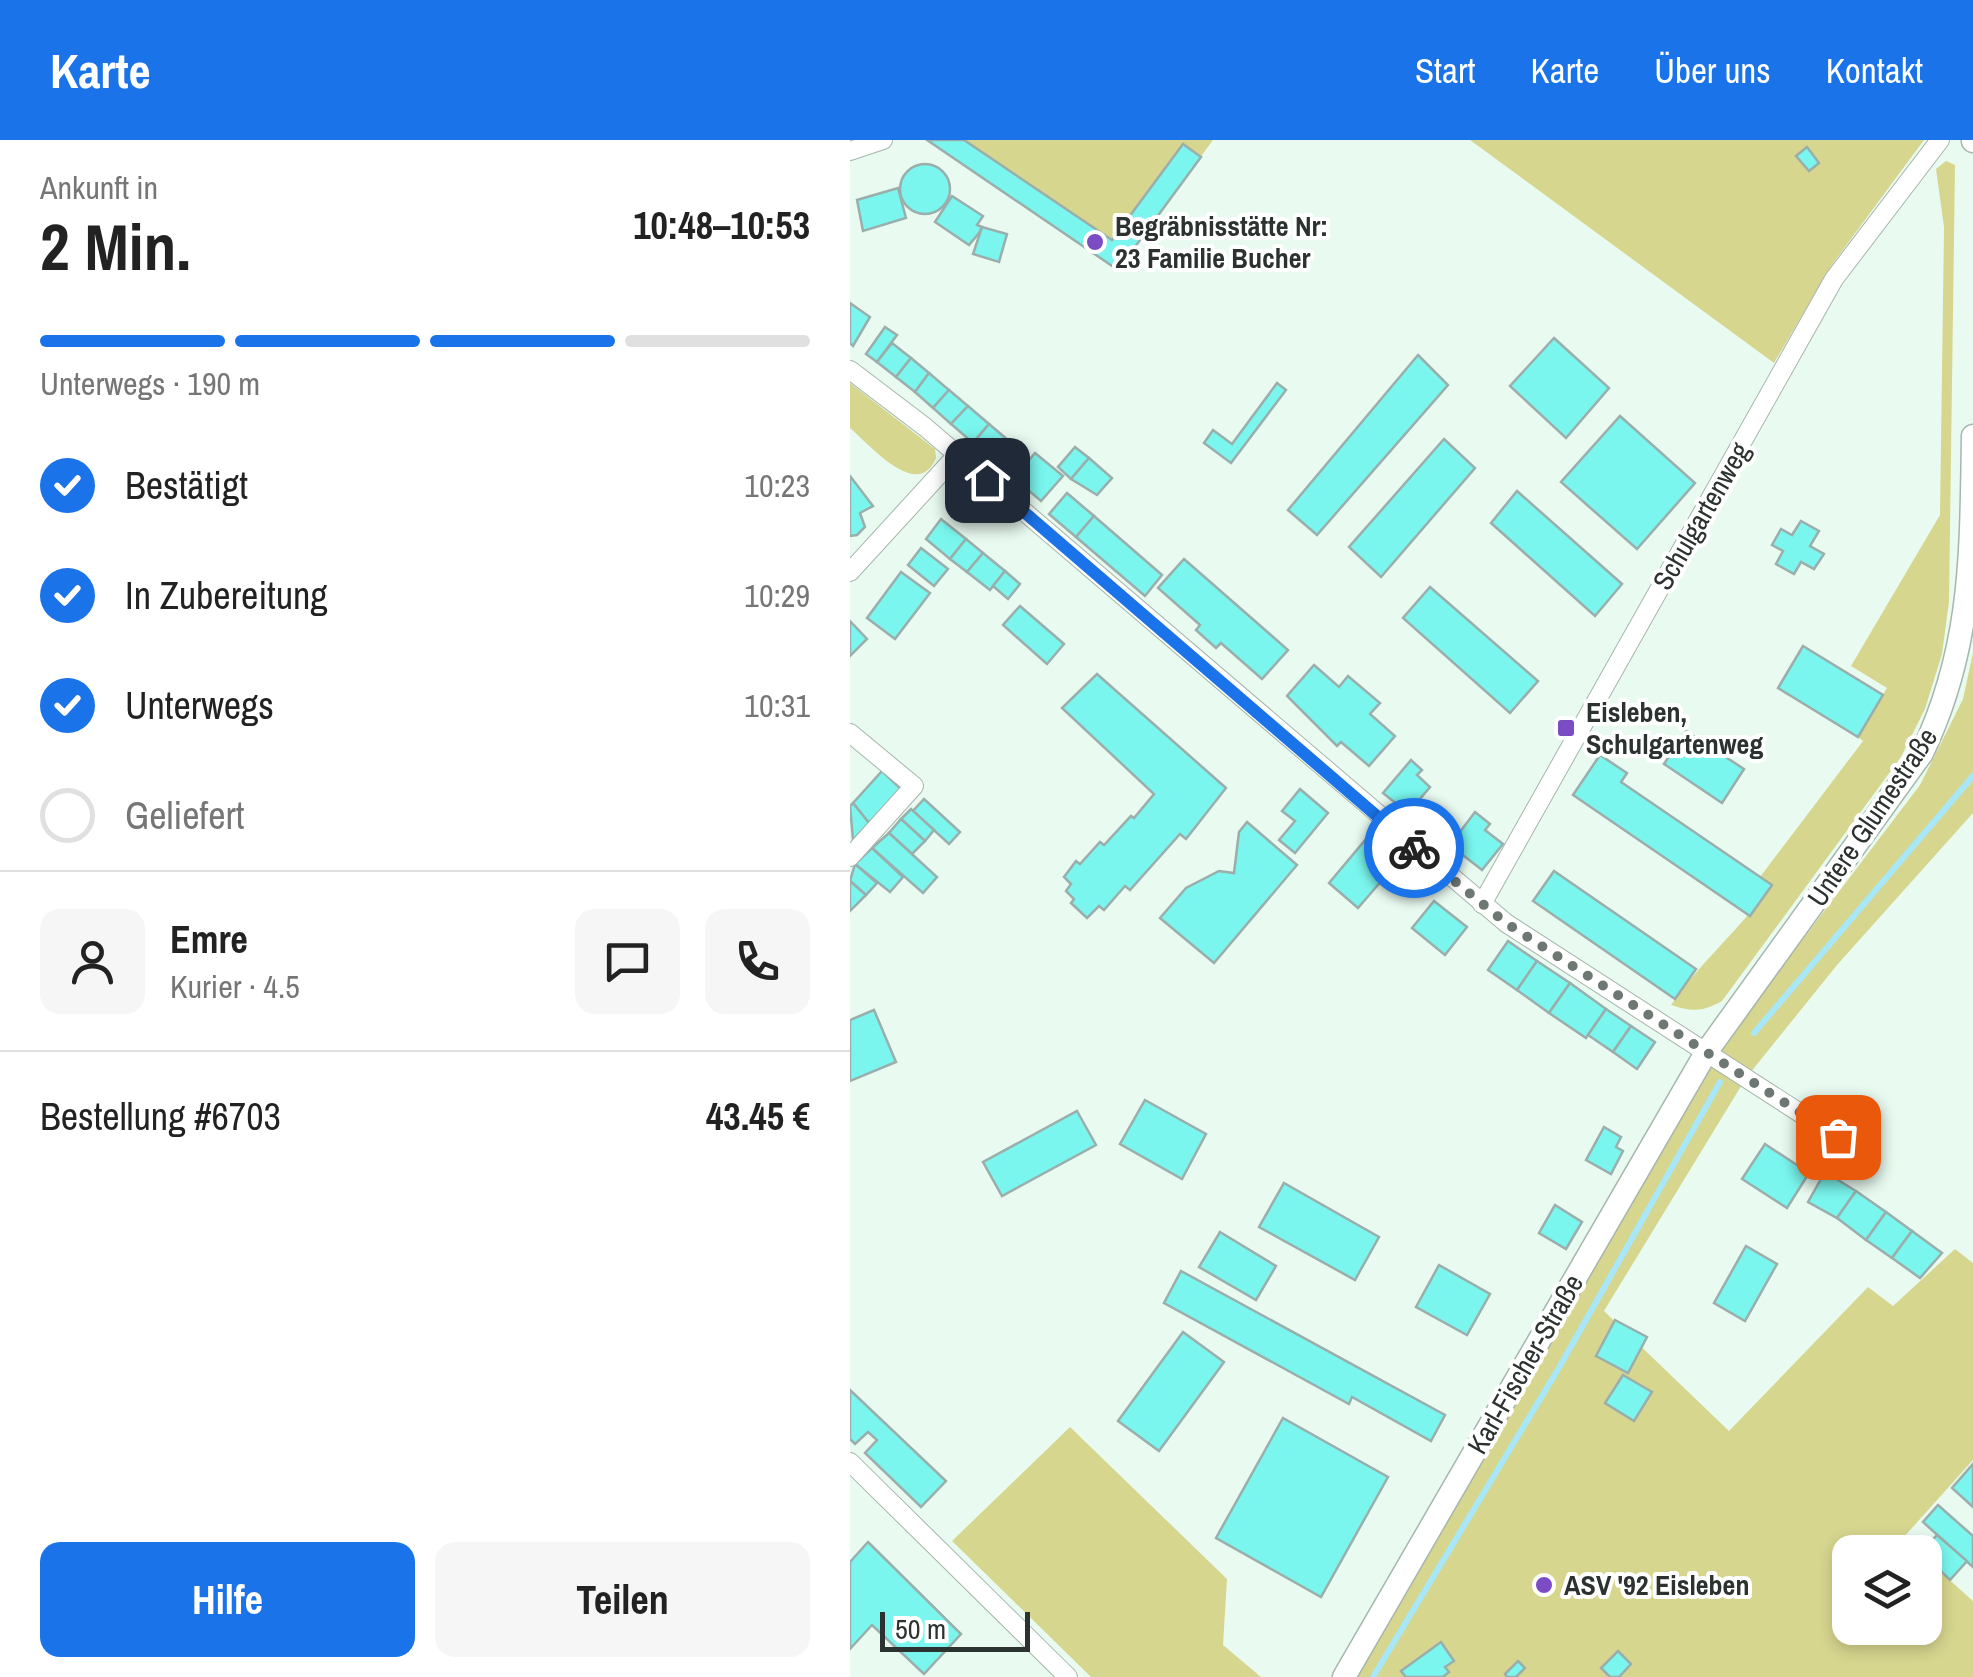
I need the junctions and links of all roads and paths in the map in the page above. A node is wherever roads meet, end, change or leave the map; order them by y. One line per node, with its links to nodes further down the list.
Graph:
1 (883, 140): 3 (street)
2 (1940, 140): 10 (street, Schulgartenweg)
3 (850, 151)
4 (850, 370): 6 (street)
5 (1973, 436): 11 (street, Untere Glumestraße)
6 (957, 455): 7 (street); 10 (street)
7 (850, 572)
8 (850, 734): 9 (street)
9 (850, 857)
10 (1482, 904): 11 (street)
11 (1713, 1055): 12 (street); 15 (street, Karl-Fischer-Straße)
12 (1868, 1156)
13 (850, 1462): 14 (street)
14 (1068, 1677)
15 (1344, 1677)

